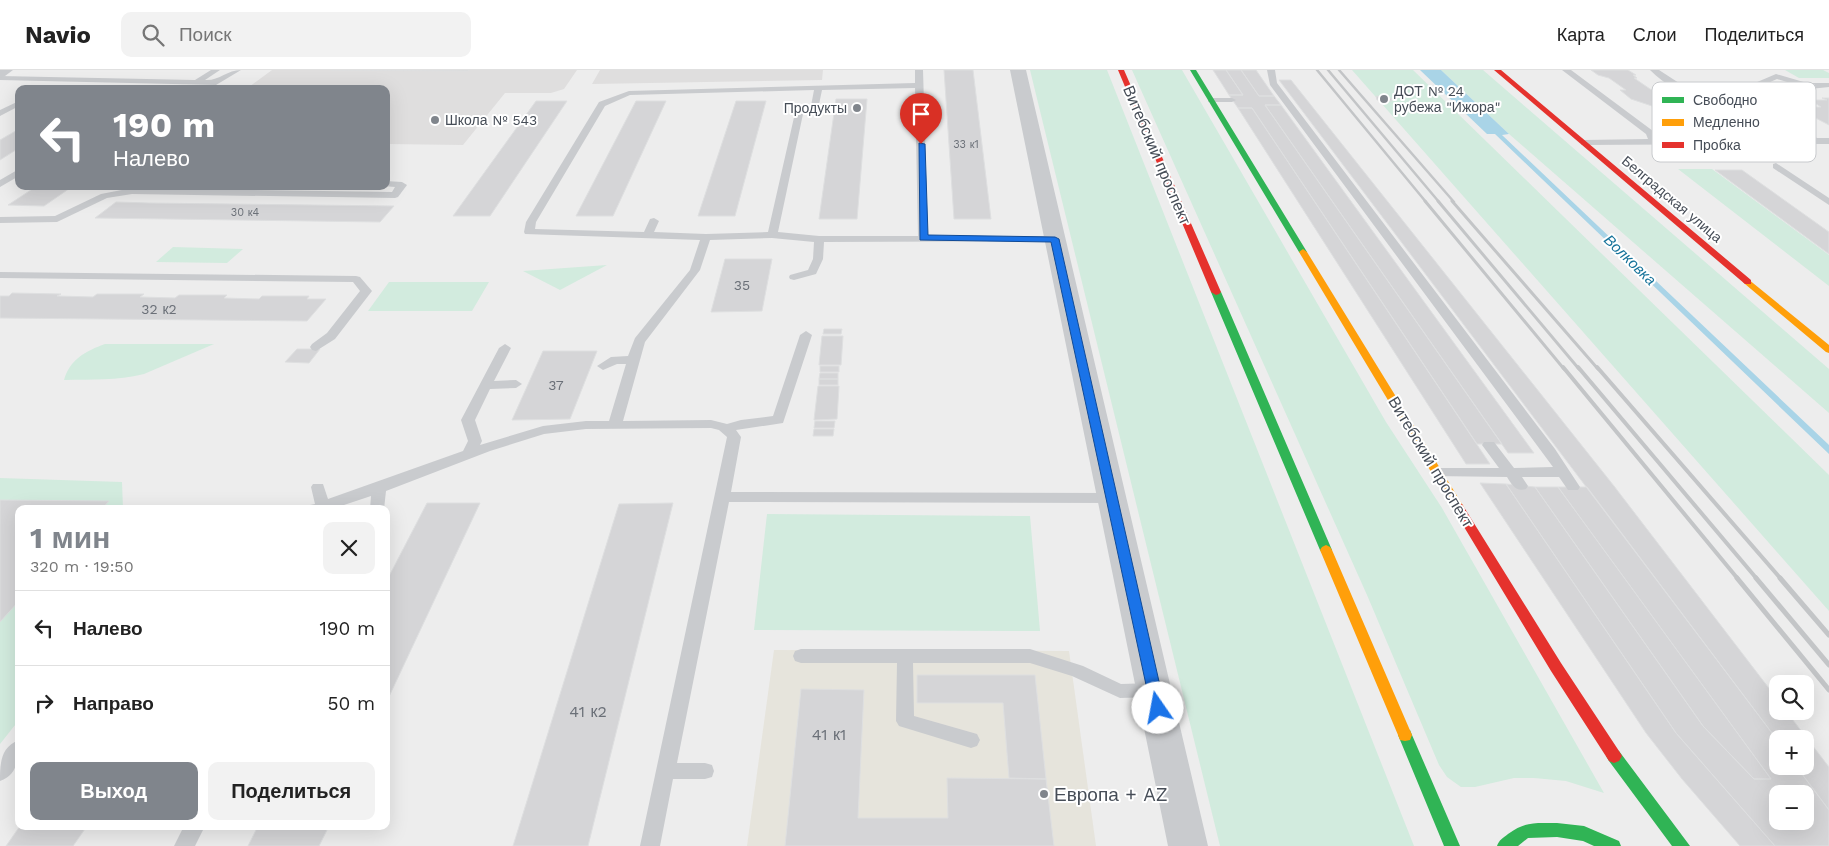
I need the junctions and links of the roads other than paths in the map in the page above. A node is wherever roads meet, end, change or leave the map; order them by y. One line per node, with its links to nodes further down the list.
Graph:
1 (5, 70): 13 (street)
2 (216, 70): 16 (lane)
3 (237, 70): 16 (lane)
4 (919, 70): 22 (lane)
5 (1018, 70): 54 (street)
6 (1121, 70): 93 (main road, Витебский проспект)
7 (1194, 70): 27 (main road, Витебский проспект)
8 (1271, 70): 70 (lane)
9 (1496, 70): 35 (main road, Белградская улица)
10 (1514, 70): 26 (main road)
11 (1566, 70): 34 (lane)
12 (1654, 70): 17 (lane)
13 (0, 73)
14 (0, 78): 15 (lane)
15 (59, 80): 20 (lane); 21 (lane)
16 (197, 82): 21 (lane)
17 (1672, 82)
18 (1763, 82): 19 (lane)
19 (1795, 82)
20 (51, 85)
21 (133, 85)
22 (920, 85): 25 (lane); 52 (lane)
23 (1829, 85): 24 (lane)
24 (1816, 86)
25 (819, 87): 49 (lane); 50 (lane)
26 (1546, 96)
27 (1211, 100): 28 (lane); 71 (main road, Витебский проспект)
28 (1232, 100)
29 (15, 105): 30 (lane)
30 (0, 113)
31 (1589, 132): 36 (main road, Белградская улица)
32 (1816, 141): 33 (lane)
33 (1829, 141)
34 (1651, 142): 36 (lane)
35 (1584, 143): 36 (lane); 60 (main road, Белградская улица)
36 (1603, 143): 39 (main road, Белградская улица)
37 (1816, 143): 38 (lane)
38 (1829, 150)
39 (1618, 155)
40 (1776, 166): 46 (lane)
41 (15, 175): 42 (lane)
42 (0, 184)
43 (390, 184): 45 (lane)
44 (370, 190): 45 (lane)
45 (366, 194): 47 (lane)
46 (1829, 202)
47 (0, 220)
48 (654, 221): 50 (lane)
49 (772, 235): 51 (lane); 53 (lane)
50 (647, 236): 51 (lane)
51 (706, 237): 61 (lane)
52 (924, 238): 53 (lane); 54 (lane)
53 (819, 239): 56 (lane)
54 (1055, 239): 77 (street)
55 (0, 275): 58 (lane)
56 (794, 277)
57 (806, 335): 66 (lane)
58 (316, 347)
59 (505, 348): 64 (lane)
60 (1829, 350)
61 (634, 360): 62 (lane); 65 (lane)
62 (603, 366)
63 (516, 384): 64 (lane)
64 (486, 385): 68 (lane)
65 (615, 424): 66 (lane); 68 (lane)
66 (726, 429): 76 (lane)
67 (1490, 444): 69 (lane)
68 (468, 454): 75 (lane)
69 (1512, 472): 70 (lane); 71 (lane); 72 (lane)
70 (1562, 472): 74 (lane)
71 (1438, 473): 96 (main road, Витебский проспект)
72 (1521, 486)
73 (318, 487): 78 (lane)
74 (1573, 487)
75 (379, 488): 79 (lane); 80 (lane)
76 (722, 497): 77 (lane); 86 (lane)
77 (1112, 498): 83 (street)
78 (319, 505)
79 (325, 505)
80 (377, 505)
81 (801, 656): 82 (lane)
82 (906, 656): 83 (lane); 84 (lane)
83 (1154, 690): 92 (street)
84 (971, 740)
85 (15, 753): 88 (lane)
86 (666, 770): 87 (lane); 91 (lane)
87 (704, 771)
88 (0, 773)
89 (193, 830): 90 (lane)
90 (184, 846)
91 (650, 846)
92 (1188, 846)
93 (1452, 846)
94 (1505, 846): 95 (main road)
95 (1613, 846)
96 (1682, 846)

